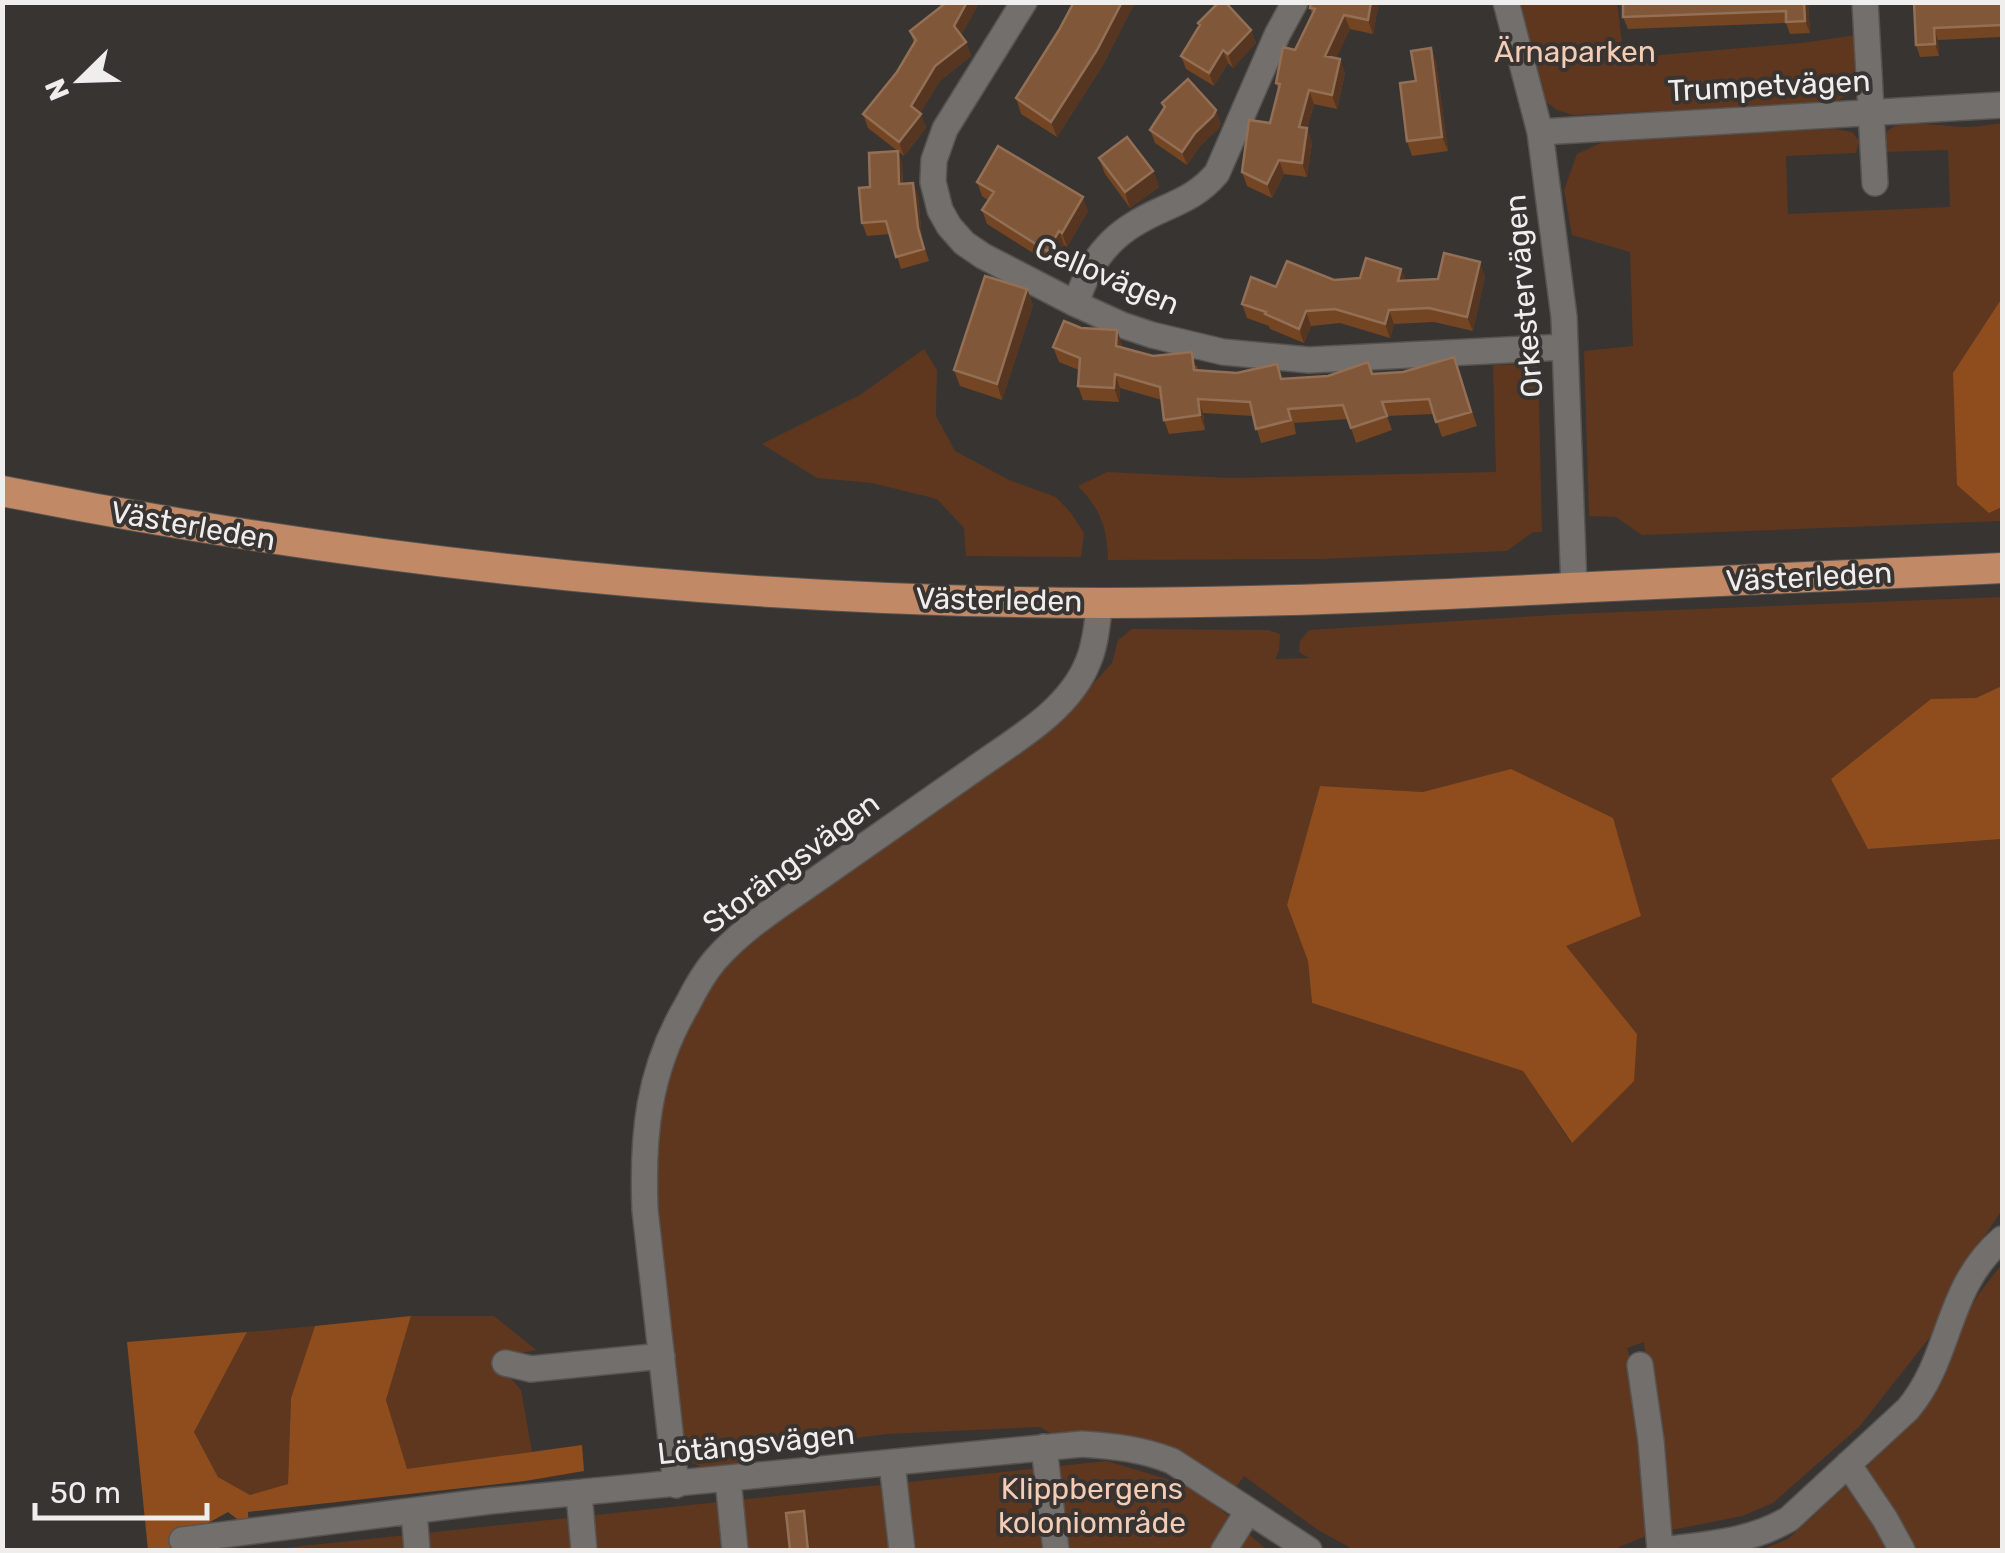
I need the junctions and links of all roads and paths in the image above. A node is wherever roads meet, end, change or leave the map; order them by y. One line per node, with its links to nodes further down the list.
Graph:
1 (1024, 2): 9 (street, Cellovägen)
2 (1294, 2): 9 (street)
3 (1506, 2): 7 (street, Orkestervägen)
4 (1865, 2): 6 (street)
5 (2002, 105): 6 (street, Trumpetvägen)
6 (1870, 112): 7 (street, Trumpetvägen); 8 (street)
7 (1540, 132): 10 (street, Orkestervägen)
8 (1875, 183)
9 (1076, 304): 10 (street, Cellovägen)
10 (1564, 348): 13 (street, Orkestervägen)
11 (2, 491): 14 (main road, Västerleden)
12 (2002, 568): 13 (main road, Västerleden)
13 (1574, 588): 14 (main road, Västerleden)
14 (1100, 602): 16 (street, Storängsvägen)
15 (2002, 1239): 21 (street)
16 (662, 1356): 17 (street); 23 (street, Storängsvägen)
17 (505, 1364)
18 (1640, 1365): 36 (street)
19 (1044, 1447): 20 (street, Lötängsvägen); 26 (street, Lötängsvägen); 33 (street)
20 (892, 1462): 22 (street, Lötängsvägen); 32 (street)
21 (1848, 1464): 36 (street); 37 (street)
22 (728, 1480): 23 (street, Lötängsvägen); 31 (street)
23 (676, 1485): 24 (street, Lötängsvägen)
24 (579, 1494): 25 (street, Lötängsvägen); 30 (street)
25 (414, 1511): 28 (street, Lötängsvägen); 29 (street)
26 (1248, 1511): 34 (street); 35 (street, Lötängsvägen)
27 (182, 1540): 28 (street, Lötängsvägen)
28 (263, 1540)
29 (417, 1550)
30 (584, 1550)
31 (735, 1550)
32 (902, 1550)
33 (1056, 1550)
34 (1224, 1550)
35 (1309, 1550)
36 (1674, 1550)
37 (1902, 1550)

